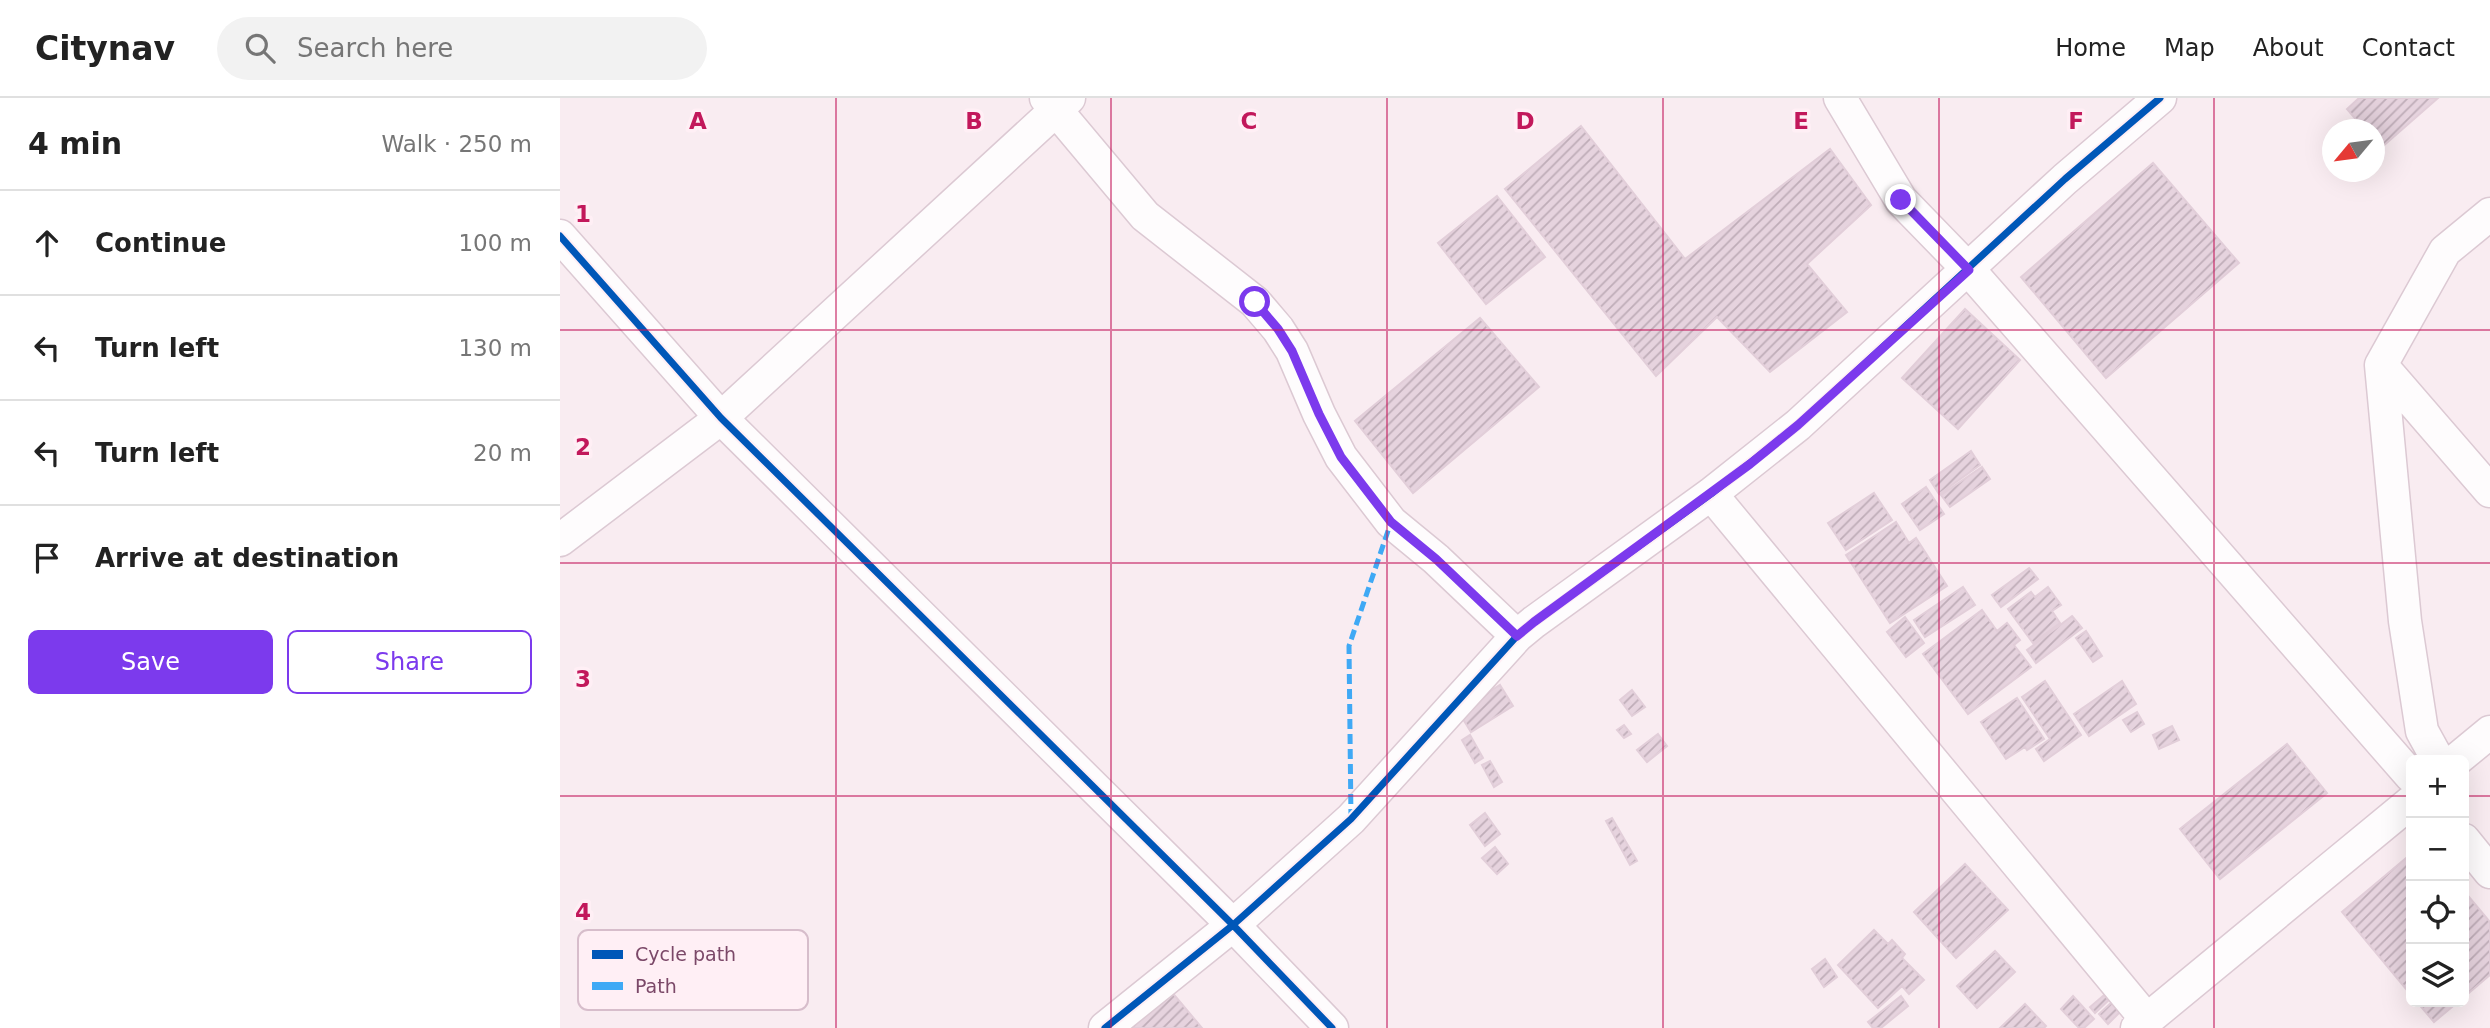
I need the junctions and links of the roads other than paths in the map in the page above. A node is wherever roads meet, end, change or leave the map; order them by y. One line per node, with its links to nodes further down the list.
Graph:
1 (1840, 98): 6 (street)
2 (2160, 98): 6 (street)
3 (1057, 102): 8 (street); 12 (street)
4 (2490, 215): 7 (street)
5 (560, 236): 8 (street)
6 (1969, 270): 10 (street); 16 (street)
7 (2381, 365): 9 (street); 14 (street)
8 (721, 418): 11 (street); 20 (street)
9 (2490, 491)
10 (1711, 494): 12 (street); 21 (street)
11 (560, 540)
12 (1517, 636): 20 (street)
13 (2490, 732): 15 (street)
14 (2435, 755)
15 (2462, 755)
16 (2406, 770)
17 (2406, 806): 21 (street)
18 (2469, 846): 19 (street)
19 (2490, 872)
20 (1233, 925): 22 (street); 23 (street)
21 (2142, 1024)
22 (1105, 1028)
23 (1332, 1028)

